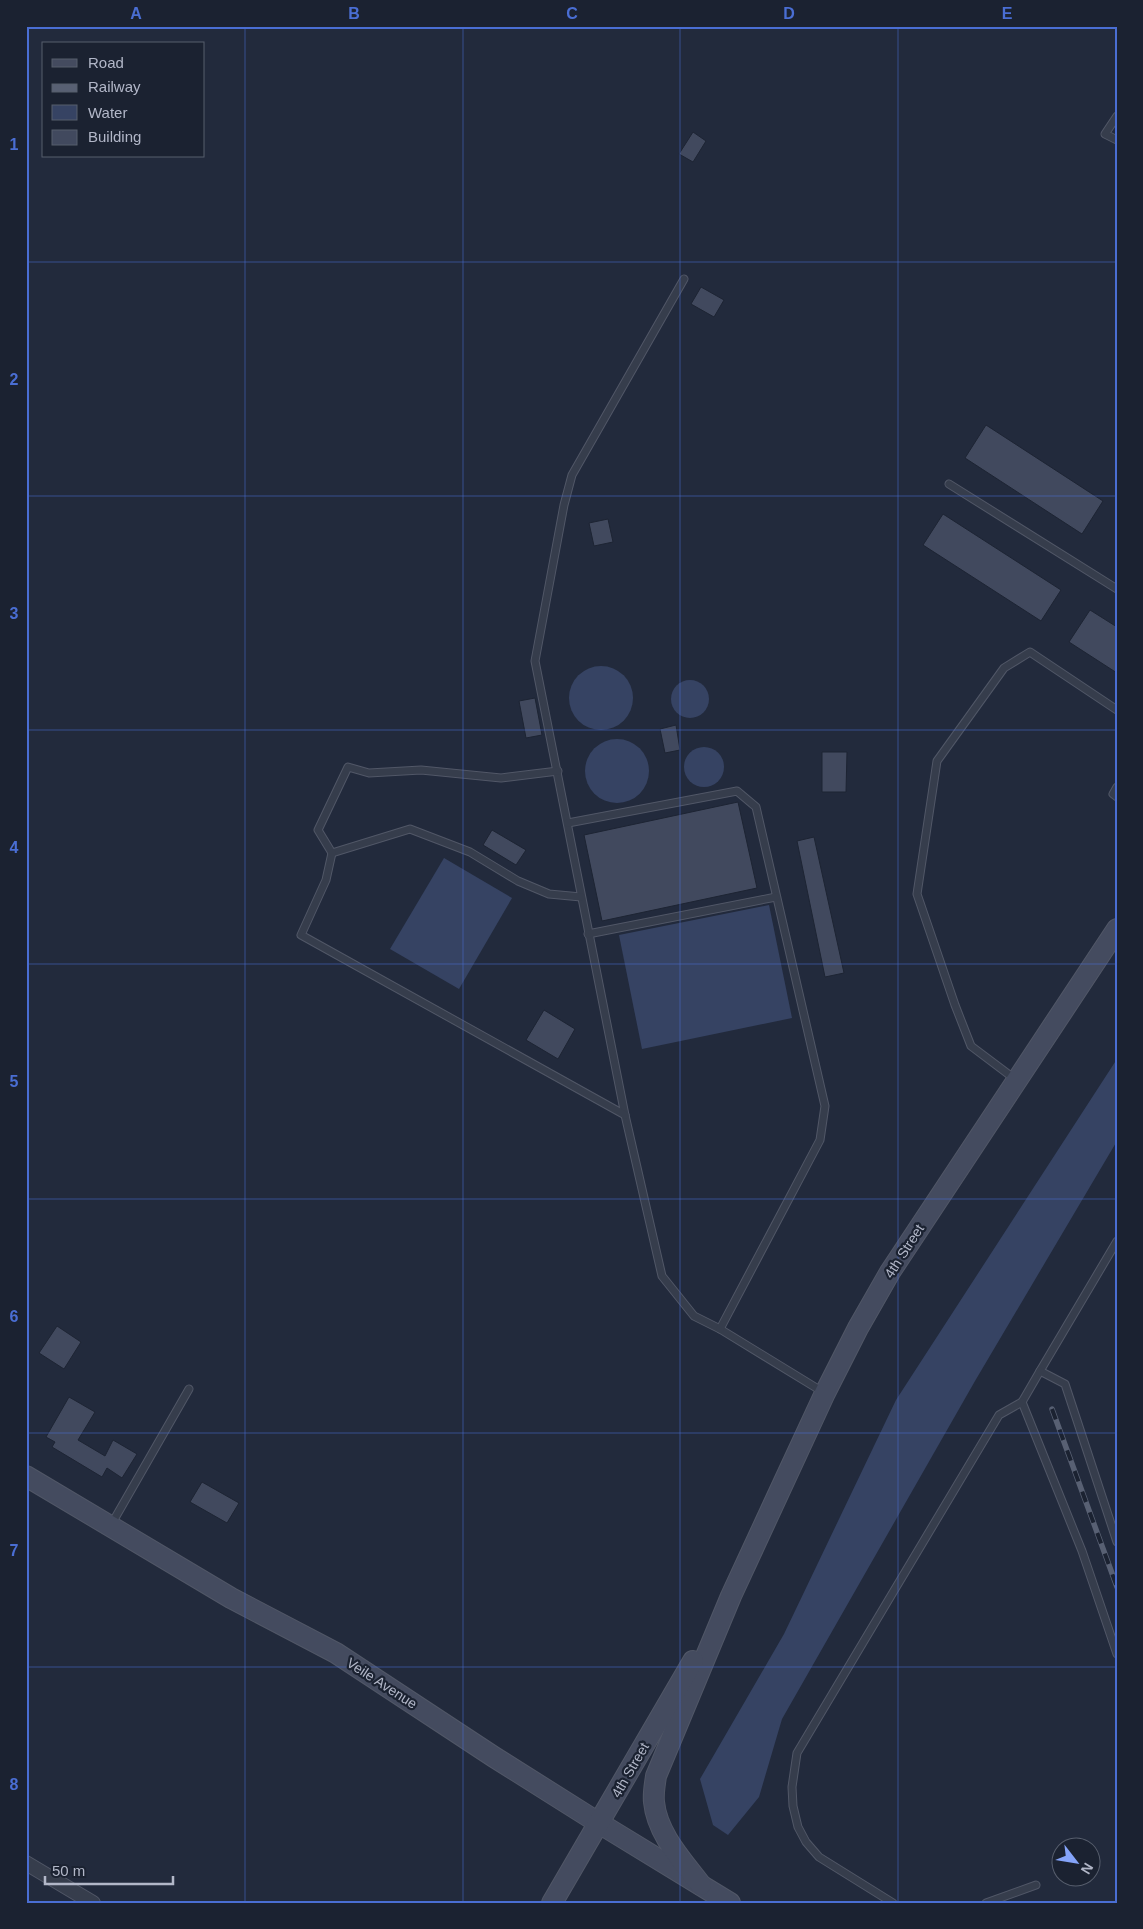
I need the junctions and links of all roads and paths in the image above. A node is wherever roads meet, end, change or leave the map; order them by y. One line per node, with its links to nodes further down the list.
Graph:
1 (1117, 116): 2 (lane)
2 (1117, 140)
3 (684, 279): 7 (lane)
4 (949, 484): 5 (lane)
5 (1117, 589)
6 (1117, 710): 16 (lane)
7 (558, 771): 10 (lane); 11 (lane)
8 (1117, 787): 9 (lane)
9 (1117, 796)
10 (568, 823): 12 (lane); 13 (lane)
11 (332, 853): 13 (lane); 17 (lane)
12 (776, 896): 15 (lane); 19 (lane)
13 (581, 897): 15 (lane)
14 (1117, 929): 16 (street, 4th Street)
15 (588, 934): 17 (lane)
16 (1017, 1080): 22 (street, 4th Street)
17 (625, 1115): 19 (lane)
18 (1117, 1241): 20 (lane)
19 (720, 1329): 22 (lane)
20 (1040, 1371): 23 (lane); 26 (lane)
21 (189, 1389): 25 (lane)
22 (825, 1393): 27 (street, 4th Street)
23 (1022, 1402): 28 (lane); 36 (lane)
24 (26, 1476): 25 (street, Veile Avenue)
25 (110, 1526): 29 (street, Veile Avenue)
26 (1117, 1542)
27 (731, 1596): 29 (street, 4th Street); 31 (street)
28 (1117, 1654)
29 (599, 1823): 31 (street, Veile Avenue); 34 (street, 4th Street)
30 (26, 1863): 33 (street)
31 (701, 1885): 35 (street, Veile Avenue)
32 (1036, 1885): 37 (lane)
33 (94, 1903)
34 (552, 1903)
35 (730, 1903)
36 (893, 1903)
37 (986, 1903)

